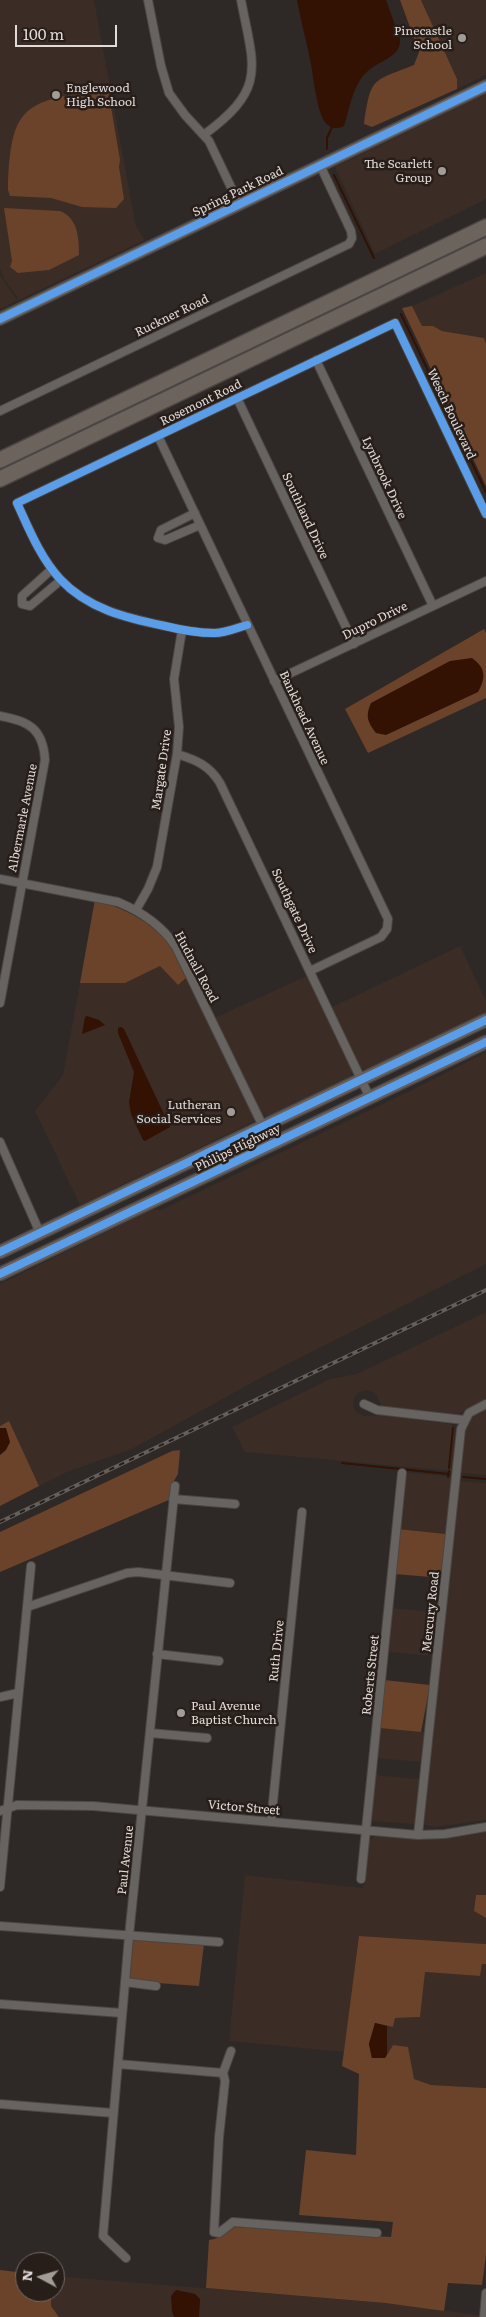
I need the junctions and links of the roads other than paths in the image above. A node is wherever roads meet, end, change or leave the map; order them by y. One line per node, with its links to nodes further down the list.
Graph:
1 (148, 0): 4 (street)
2 (241, 0): 4 (street)
3 (486, 86): 5 (main road, Spring Park Road)
4 (205, 134): 6 (street)
5 (320, 165): 6 (main road, Spring Park Road); 13 (street, Ruckner Road)
6 (239, 204): 9 (main road, Spring Park Road)
7 (486, 227): 15 (highway)
8 (486, 246): 16 (highway)
9 (0, 319)
10 (395, 323): 11 (street, Rosemont Road); 18 (street, Wesch Boulevard)
11 (316, 360): 12 (street, Rosemont Road); 23 (street, Lynbrook Drive)
12 (237, 398): 14 (street, Rosemont Road); 26 (street, Southland Drive)
13 (0, 411)
14 (158, 436): 17 (street, Bankhead Avenue); 20 (street, Rosemont Road)
15 (0, 460)
16 (0, 479)
17 (194, 513): 19 (street, Bankhead Avenue); 19 (street)
18 (486, 514)
19 (200, 525): 24 (street, Bankhead Avenue)
20 (52, 569): 21 (street); 21 (street)
21 (61, 580): 25 (street)
22 (486, 581): 23 (street, Dupro Drive)
23 (432, 606): 26 (street, Dupro Drive)
24 (247, 625): 25 (street); 27 (street, Bankhead Avenue)
25 (182, 630): 29 (street, Margate Drive)
26 (354, 644): 27 (street, Dupro Drive)
27 (274, 682): 33 (street, Bankhead Avenue)
28 (0, 716): 31 (street, Albermarle Avenue)
29 (177, 754): 32 (street, Margate Drive); 33 (street, Southgate Drive)
30 (0, 879): 31 (street, Hudnall Road)
31 (22, 883): 32 (street, Hudnall Road); 34 (street, Albermarle Avenue)
32 (136, 910): 39 (street, Hudnall Road)
33 (310, 971): 37 (street, Southgate Drive)
34 (0, 1003)
35 (486, 1020): 37 (main road, Philips Highway)
36 (486, 1042): 38 (main road, Philips Highway)
37 (361, 1080): 38 (street, Southgate Drive); 39 (main road, Philips Highway)
38 (370, 1098): 41 (main road, Philips Highway)
39 (263, 1127): 41 (street, Hudnall Road); 42 (main road, Philips Highway)
40 (0, 1142): 42 (street)
41 (272, 1145): 44 (main road, Philips Highway)
42 (40, 1233): 43 (main road, Philips Highway)
43 (1, 1249)
44 (0, 1274)
45 (364, 1404): 47 (street)
46 (486, 1404): 47 (street)
47 (464, 1420): 68 (street, Mercury Road)
48 (402, 1473): 67 (street, Roberts Street)
49 (175, 1486): 50 (street, Paul Avenue)
50 (174, 1499): 51 (street); 54 (street, Paul Avenue)
51 (235, 1504)
52 (302, 1512): 65 (street, Ruth Drive)
53 (31, 1566): 56 (street)
54 (165, 1576): 55 (street); 56 (street); 57 (street, Paul Avenue)
55 (230, 1583)
56 (27, 1607): 59 (street)
57 (158, 1654): 58 (street); 61 (street, Paul Avenue)
58 (219, 1661)
59 (18, 1693): 60 (street); 63 (street)
60 (0, 1697)
61 (150, 1733): 62 (street); 64 (street, Paul Avenue)
62 (207, 1738)
63 (4, 1810): 64 (street, Victor Street); 70 (street)
64 (142, 1810): 65 (street, Victor Street); 72 (street, Paul Avenue)
65 (271, 1822): 67 (street, Victor Street)
66 (486, 1828): 68 (street, Victor Street)
67 (366, 1830): 68 (street, Victor Street); 69 (street, Roberts Street)
68 (418, 1835)
69 (361, 1879)
70 (0, 1887)
71 (0, 1926): 72 (street)
72 (130, 1936): 73 (street); 74 (street, Paul Avenue)
73 (219, 1942)
74 (125, 1982): 75 (street); 77 (street, Paul Avenue)
75 (156, 1986)
76 (0, 2004): 77 (street)
77 (122, 2013): 79 (street, Paul Avenue)
78 (231, 2051): 80 (street)
79 (118, 2064): 80 (street); 82 (street, Paul Avenue)
80 (223, 2073): 83 (street)
81 (0, 2104): 82 (street)
82 (113, 2113): 84 (street, Paul Avenue)
83 (377, 2233)
84 (126, 2258)
85 (486, 2293): 86 (street)
86 (484, 2317)

